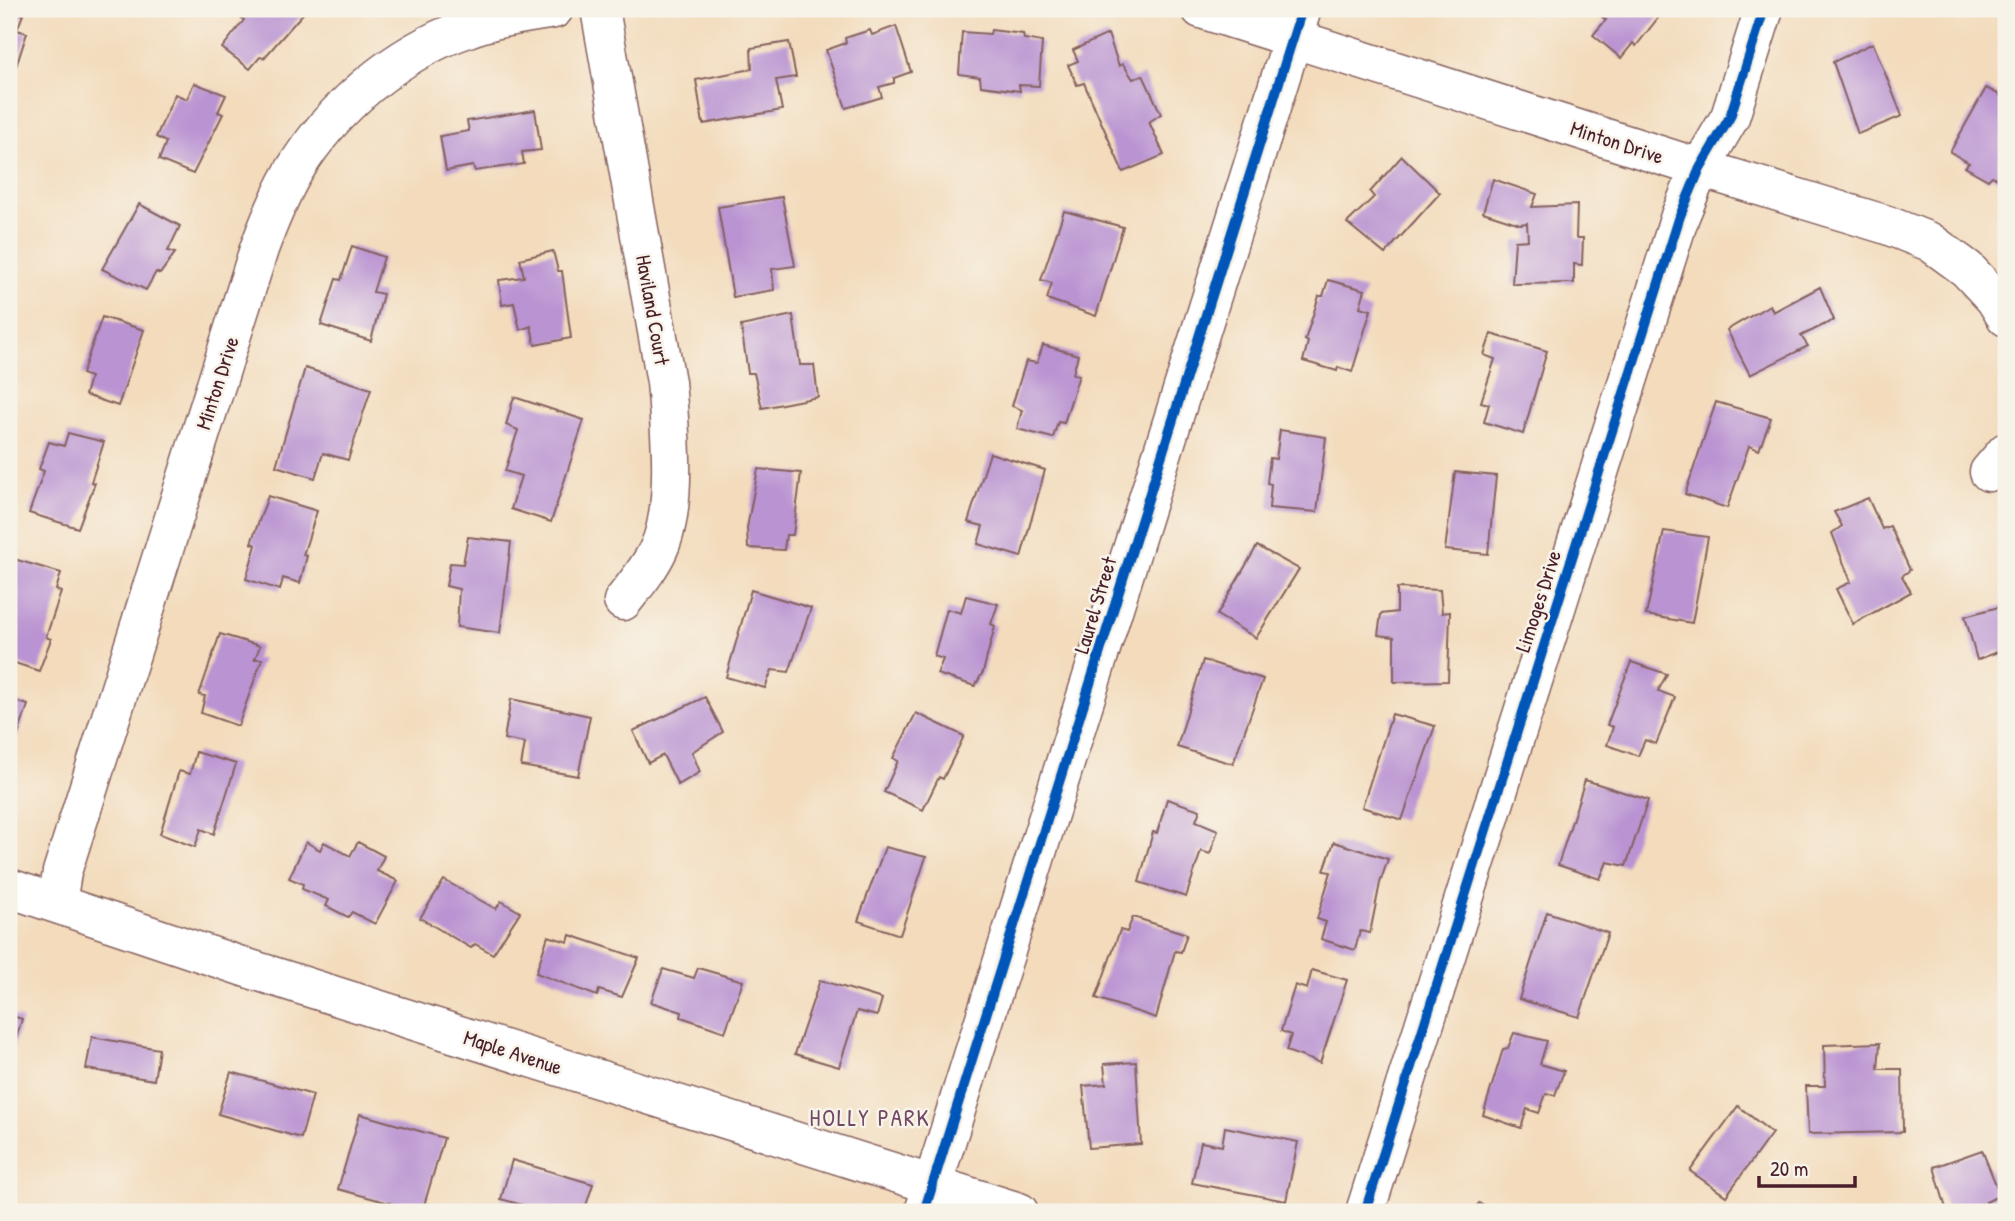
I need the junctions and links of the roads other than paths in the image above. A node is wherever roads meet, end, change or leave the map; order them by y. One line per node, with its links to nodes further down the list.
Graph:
1 (554, 9): 10 (street, Minton Drive)
2 (600, 9): 8 (street, Haviland Court)
3 (1201, 9): 5 (street, Minton Drive)
4 (1764, 9): 6 (street, Limoges Drive)
5 (1297, 23): 6 (street, Minton Drive); 11 (street, Laurel Street)
6 (1700, 168): 7 (street, Minton Drive); 13 (street, Limoges Drive)
7 (2006, 317)
8 (623, 601)
9 (9, 888): 10 (street, Maple Avenue)
10 (57, 903): 11 (street, Maple Avenue)
11 (928, 1199): 12 (street, Maple Avenue)
12 (1019, 1212)
13 (1364, 1212)

